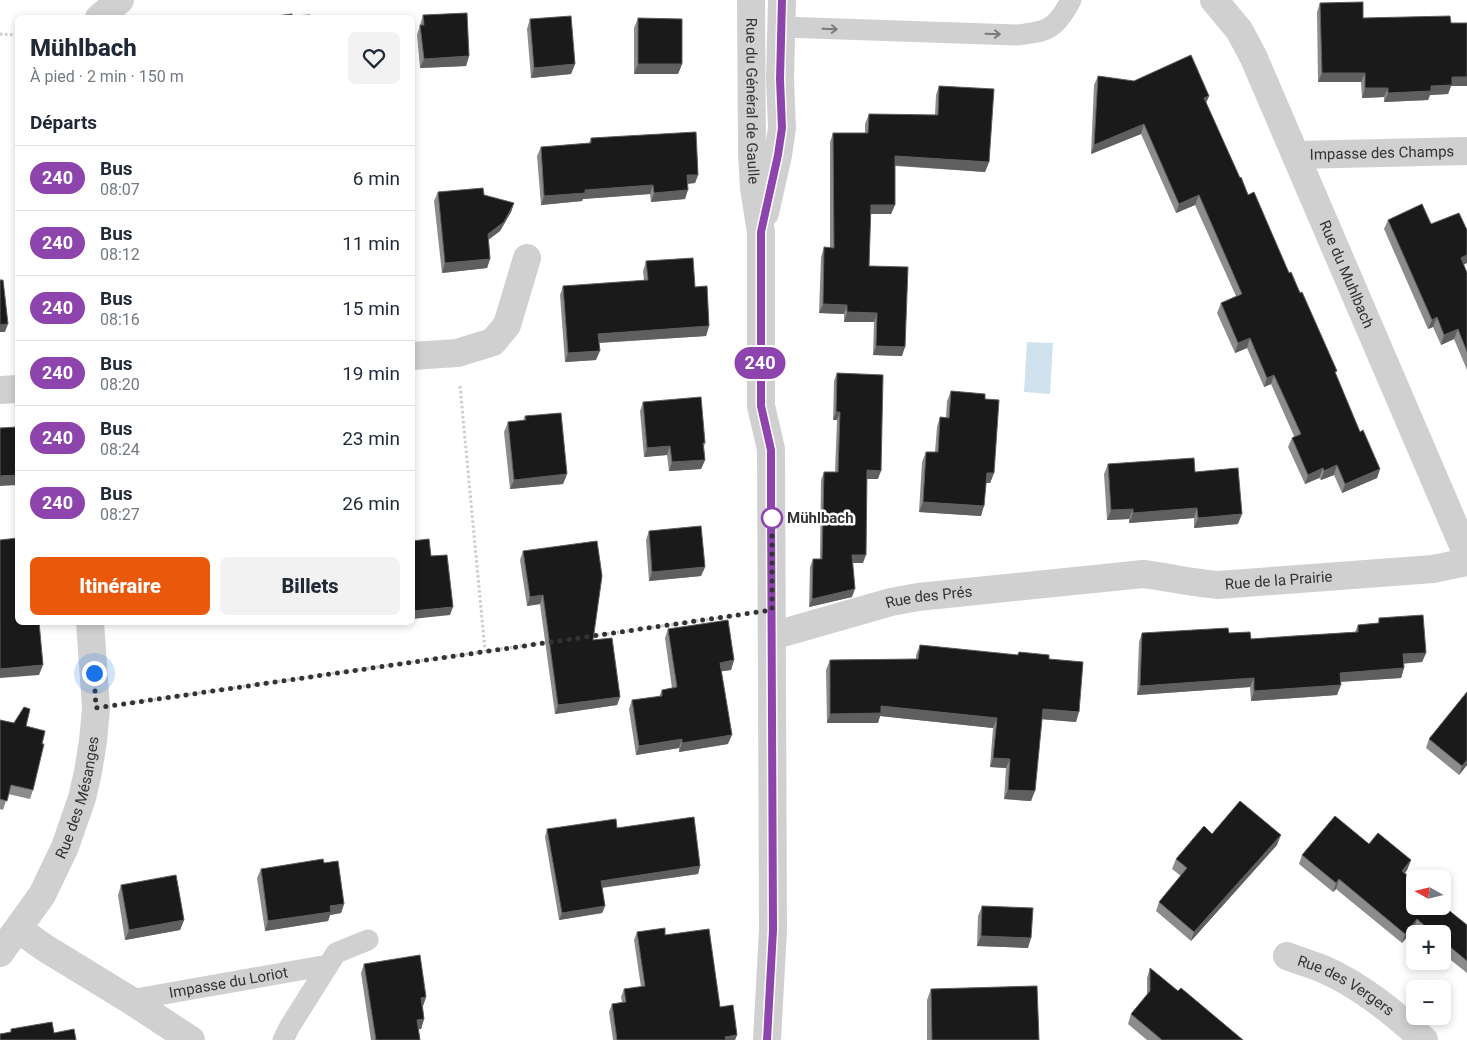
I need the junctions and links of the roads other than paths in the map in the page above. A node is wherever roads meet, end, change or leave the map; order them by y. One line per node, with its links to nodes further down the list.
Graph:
1 (120, 0): 6 (street)
2 (751, 0): 10 (street, Rue du Général de Gaulle)
3 (782, 0): 7 (street, Rue du Général de Gaulle)
4 (1071, 0): 7 (lane, one-way to 4)
5 (1214, 0): 9 (street, Rue du Muhlbach)
6 (102, 15)
7 (782, 27): 10 (street, Rue du Général de Gaulle)
8 (1467, 150): 9 (street, Impasse des Champs)
9 (1296, 155): 15 (street, Rue du Muhlbach)
10 (761, 232): 18 (street, Rue du Général de Gaulle)
11 (527, 258): 12 (street)
12 (415, 356)
13 (15, 389): 14 (street)
14 (0, 390)
15 (1467, 555)
16 (1467, 562): 17 (street, Rue de la Prairie)
17 (1091, 580): 18 (street, Rue des Prés)
18 (772, 623): 28 (street, Rue du Général de Gaulle)
19 (90, 625): 20 (street, Rue des Mésanges)
20 (18, 929): 22 (street, Rue des Mésanges); 25 (street, Impasse du Loriot)
21 (368, 940): 24 (lane)
22 (0, 953)
23 (1287, 956): 29 (street, Rue des Vergers)
24 (328, 965): 25 (lane, Impasse du Loriot); 27 (lane)
25 (130, 1000): 26 (street, Impasse du Loriot)
26 (191, 1040)
27 (283, 1040)
28 (767, 1040)
29 (1424, 1040)

